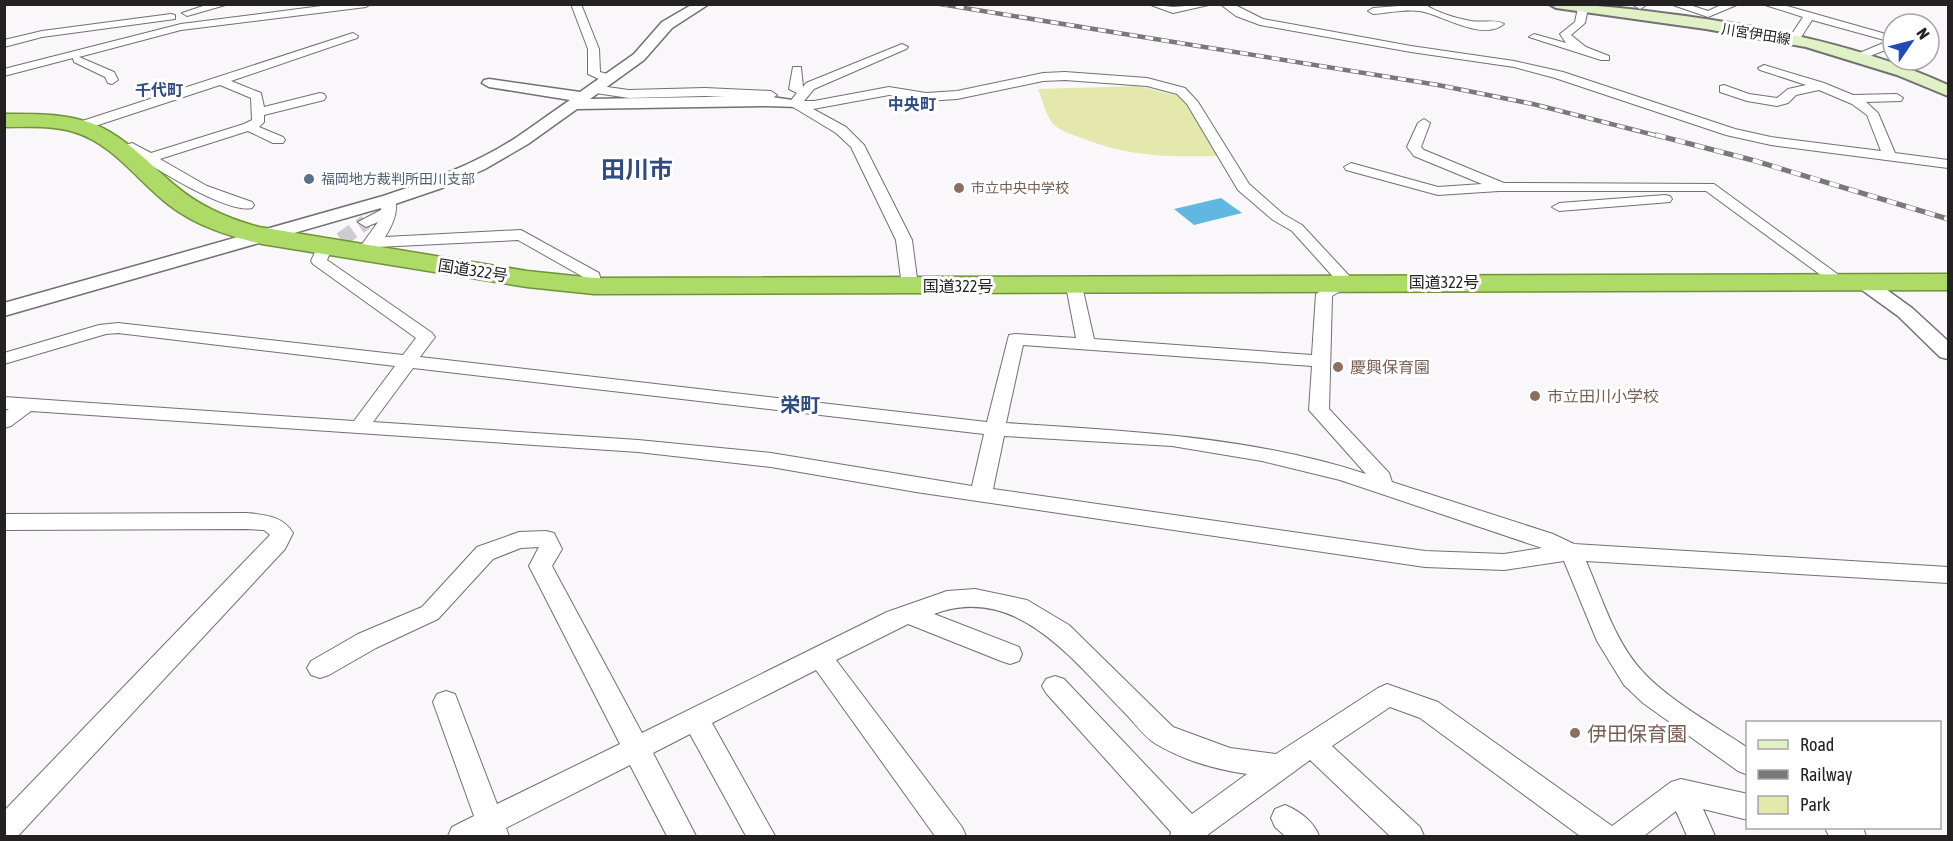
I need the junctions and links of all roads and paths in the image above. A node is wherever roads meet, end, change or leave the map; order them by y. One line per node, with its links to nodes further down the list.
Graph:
1 (224, 4): 16 (street)
2 (366, 4): 18 (street)
3 (576, 4): 43 (street)
4 (703, 4): 43 (street)
5 (1154, 4): 6 (street)
6 (1208, 4)
7 (1225, 4): 63 (street)
8 (1556, 4): 13 (main road, 川宮伊田線)
9 (1675, 4): 10 (street)
10 (1734, 4)
11 (1767, 4): 17 (street)
12 (1419, 6): 15 (street); 20 (street)
13 (1583, 8): 14 (main road, 川宮伊田線); 34 (street)
14 (1639, 8): 28 (main road, 川宮伊田線)
15 (1373, 11)
16 (187, 13): 19 (street); 21 (street)
17 (1809, 16): 26 (street); 28 (street)
18 (250, 18): 19 (street); 22 (street)
19 (200, 24): 27 (street)
20 (1499, 24)
21 (106, 25): 27 (street); 29 (street)
22 (229, 25): 23 (street); 30 (street)
23 (224, 36)
24 (353, 36): 45 (street)
25 (1534, 37): 34 (street)
26 (1881, 37)
27 (135, 38): 30 (street); 33 (street)
28 (1794, 40): 35 (main road, 川宮伊田線)
29 (4, 44)
30 (152, 45): 37 (street)
31 (902, 47): 53 (street)
32 (1881, 47): 35 (street)
33 (87, 51): 38 (street); 41 (street)
34 (1587, 52): 36 (street)
35 (1861, 56): 49 (main road, 川宮伊田線)
36 (1605, 58)
37 (78, 60): 38 (street); 44 (street)
38 (51, 64): 42 (street)
39 (1764, 68): 47 (street)
40 (797, 69): 53 (street)
41 (4, 73)
42 (4, 78)
43 (607, 78): 52 (street)
44 (112, 80)
45 (220, 81): 56 (street); 59 (street)
46 (489, 83): 52 (street)
47 (1820, 86): 48 (street); 55 (street)
48 (1724, 89)
49 (1948, 91)
50 (771, 94): 52 (street)
51 (320, 97): 56 (street)
52 (583, 97): 53 (street); 71 (street)
53 (799, 98): 78 (street); 81 (street)
54 (1897, 98): 55 (street)
55 (1852, 99): 63 (street)
56 (256, 113): 60 (street)
57 (4, 120): 59 (highway, 国道322号)
58 (1424, 123): 68 (street)
59 (78, 127): 64 (highway, 国道322号)
60 (249, 127): 62 (street); 65 (street)
61 (1803, 133): 63 (street)
62 (279, 140)
63 (1887, 150): 66 (street)
64 (120, 151): 65 (street); 74 (highway, 国道322号)
65 (149, 158): 70 (street)
66 (1948, 164)
67 (1351, 167): 68 (street)
68 (1502, 186): 69 (street)
69 (1721, 194): 72 (street); 77 (street)
70 (247, 205)
71 (389, 206): 73 (street); 74 (street); 75 (street)
72 (1558, 207)
73 (366, 222)
74 (262, 236): 75 (highway, 国道322号); 83 (street)
75 (368, 247): 80 (highway, 国道322号); 80 (street)
76 (322, 254): 87 (street)
77 (1851, 281): 78 (highway, 国道322号); 79 (highway, 国道322号); 85 (street)
78 (1347, 282): 82 (highway, 国道322号); 88 (street)
79 (1948, 282)
80 (594, 286): 81 (highway, 国道322号)
81 (910, 286): 82 (highway, 国道322号)
82 (1074, 286): 84 (street)
83 (4, 310)
84 (1086, 343): 88 (street); 93 (street)
85 (1948, 352)
86 (4, 359): 87 (street)
87 (409, 360): 92 (street); 93 (street)
88 (1322, 361): 94 (street)
89 (4, 403): 90 (street)
90 (27, 404): 91 (street); 92 (street)
91 (4, 422)
92 (361, 425): 95 (street)
93 (994, 429): 94 (street); 95 (street)
94 (1380, 487): 97 (street)
95 (981, 494): 97 (street)
96 (4, 522): 113 (street)
97 (1571, 552): 98 (street); 108 (street)
98 (1948, 575)
99 (908, 614): 100 (street); 101 (street); 109 (street)
100 (1010, 654)
101 (819, 656): 105 (street); 118 (street)
102 (320, 668): 107 (street)
103 (1055, 686): 114 (street)
104 (446, 702): 112 (street)
105 (695, 718): 107 (street); 117 (street)
106 (1312, 745): 109 (street); 119 (street); 120 (street)
107 (636, 748): 112 (street); 116 (street)
108 (1746, 762)
109 (1280, 766): 114 (street)
110 (1681, 791): 111 (street); 121 (street); 122 (street)
111 (1746, 807)
112 (493, 829): 115 (street)
113 (4, 831)
114 (1187, 834)
115 (462, 837)
116 (682, 837)
117 (761, 837)
118 (952, 837)
119 (1410, 837)
120 (1602, 837)
121 (1622, 837)
122 (1701, 837)

